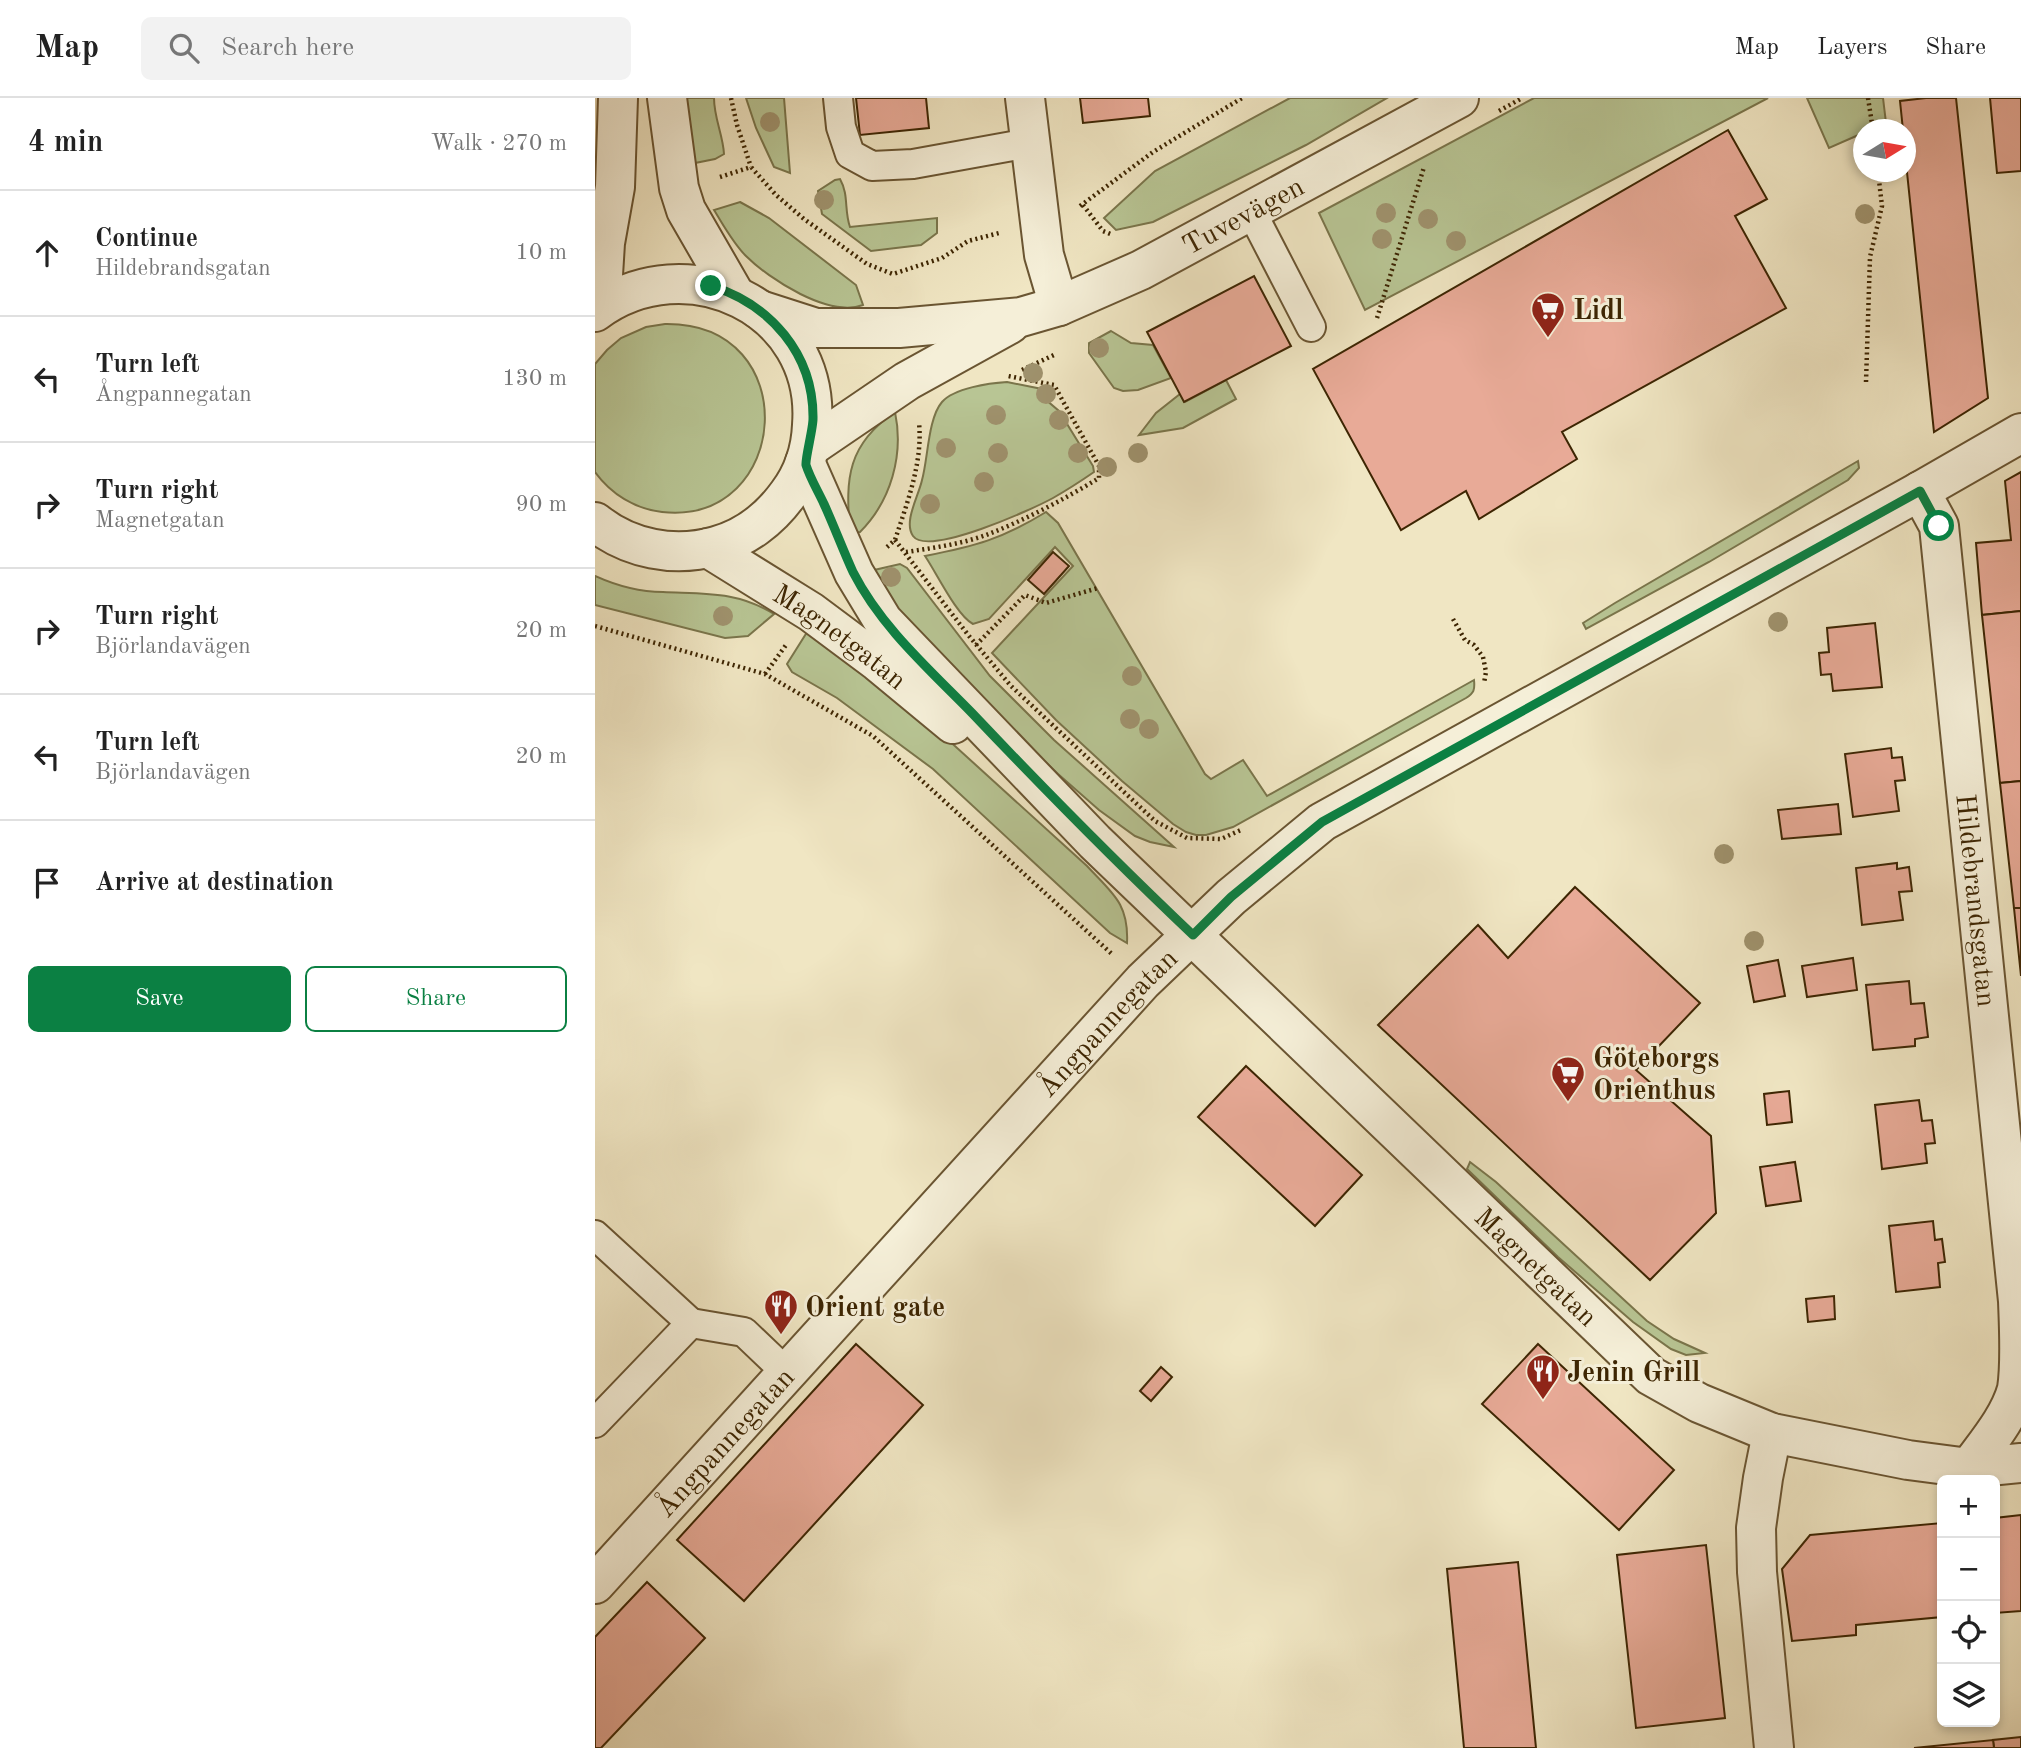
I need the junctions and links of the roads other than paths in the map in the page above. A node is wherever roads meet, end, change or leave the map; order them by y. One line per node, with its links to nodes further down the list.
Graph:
1 (618, 98): 10 (street)
2 (667, 98): 8 (street)
3 (838, 98): 6 (lane)
4 (1024, 98): 6 (street)
5 (1459, 98): 7 (street, Tuvevägen)
6 (1029, 143): 9 (street)
7 (1250, 209): 9 (street, Tuvevägen); 12 (lane)
8 (748, 302): 10 (street, Tuvevägen); 11 (street, Tuvevägen); 14 (street)
9 (1059, 306): 11 (street, Tuvevägen)
10 (598, 309)
11 (1021, 317): 14 (street, Tuvevägen)
12 (1311, 327)
13 (2021, 433): 15 (street, Ångpannegatan)
14 (808, 455): 17 (street); 18 (street, Magnetgatan)
15 (1920, 491): 19 (street, Ångpannegatan); 26 (street, Hildebrandsgatan)
16 (597, 524): 17 (street)
17 (708, 548): 18 (street, Magnetgatan)
18 (1095, 842): 19 (street, Magnetgatan)
19 (1193, 935): 22 (street, Ångpannegatan); 24 (street, Magnetgatan)
20 (595, 1235): 21 (lane)
21 (691, 1323): 22 (lane); 23 (lane)
22 (786, 1373): 27 (street, Ångpannegatan)
23 (595, 1423)
24 (1772, 1433): 26 (street, Magnetgatan); 28 (street)
25 (2021, 1463): 26 (street, Magnetgatan)
26 (1969, 1468)
27 (595, 1584)
28 (1774, 1748)

